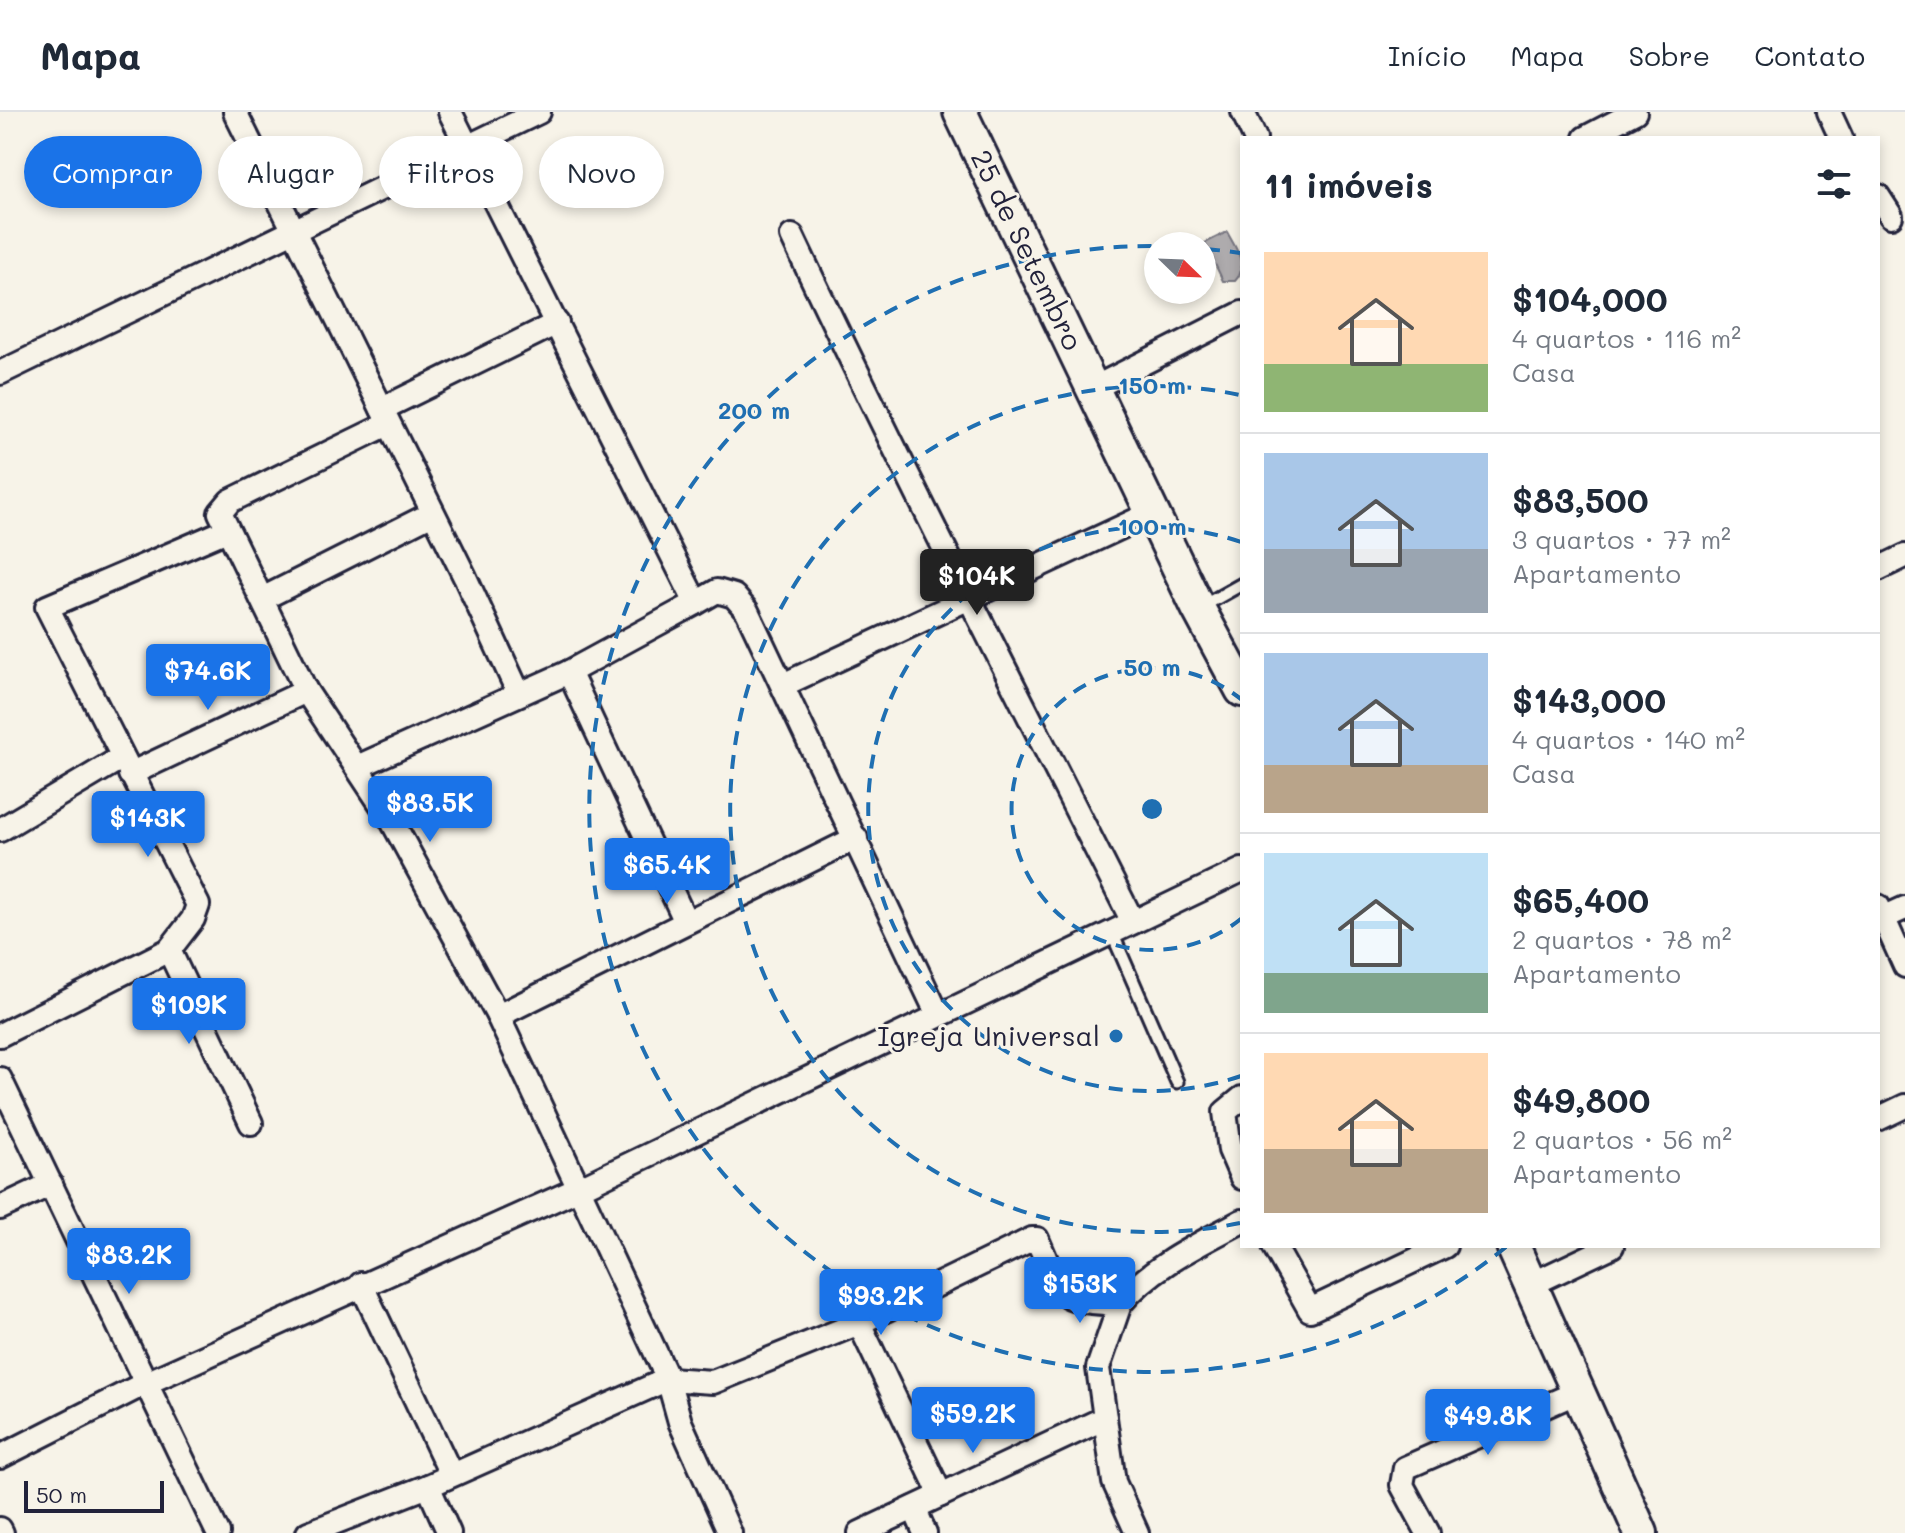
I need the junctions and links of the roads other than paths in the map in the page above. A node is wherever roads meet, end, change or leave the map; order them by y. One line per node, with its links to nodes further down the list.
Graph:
1 (235, 112): 17 (street)
2 (450, 112): 8 (street)
3 (539, 112): 9 (street)
4 (960, 112): 22 (street, 25 de Setembro)
5 (1243, 112): 10 (street)
6 (1635, 112): 11 (street)
7 (1829, 112): 12 (street)
8 (461, 136)
9 (487, 136)
10 (1254, 136)
11 (1589, 136)
12 (1840, 136)
13 (379, 190): 17 (street)
14 (1880, 199): 16 (street)
15 (498, 208): 20 (street)
16 (1891, 216)
17 (294, 232): 21 (street); 23 (street)
18 (792, 236): 30 (street)
19 (1240, 314): 22 (street)
20 (557, 323): 23 (street); 32 (street)
21 (0, 373)
22 (1094, 388): 24 (street, 25 de Setembro)
23 (385, 416): 25 (street); 26 (street)
24 (1154, 512): 30 (street); 33 (street, 25 de Setembro)
25 (431, 514): 31 (street); 38 (street)
26 (225, 531): 31 (street); 39 (street)
27 (1905, 556): 28 (street)
28 (1880, 568)
29 (1240, 585): 33 (lane)
30 (970, 595): 35 (street); 47 (street)
31 (262, 599): 37 (street)
32 (696, 603): 34 (street); 35 (street)
33 (1198, 608): 36 (street, 25 de Setembro)
34 (569, 672): 38 (street); 46 (street)
35 (783, 685): 42 (street)
36 (1240, 686)
37 (306, 691): 39 (street); 40 (street)
38 (518, 692): 40 (street)
39 (125, 766): 41 (street); 49 (street)
40 (357, 767): 52 (street)
41 (0, 830)
42 (856, 838): 46 (street); 51 (street)
43 (1240, 871): 47 (street)
44 (1905, 908): 45 (street)
45 (1880, 910): 50 (street)
46 (686, 922): 52 (street)
47 (1133, 922): 48 (street)
48 (1112, 933): 51 (street); 55 (lane)
49 (169, 950): 53 (street); 59 (street)
50 (1905, 966)
51 (938, 1015): 62 (street)
52 (498, 1016): 62 (street)
53 (0, 1035)
54 (0, 1079): 61 (street)
55 (1177, 1082)
56 (1240, 1100): 60 (street)
57 (1905, 1106): 58 (street)
58 (1880, 1118)
59 (251, 1123)
60 (1240, 1173)
61 (51, 1184): 63 (street); 74 (street)
62 (580, 1188): 69 (street); 73 (street)
63 (0, 1208)
64 (1240, 1222): 71 (street)
65 (1275, 1248): 66 (street)
66 (1441, 1248)
67 (1514, 1248): 70 (street)
68 (1608, 1248): 70 (street)
69 (361, 1284): 74 (street); 78 (street)
70 (1532, 1284): 75 (street)
71 (1120, 1304): 72 (street); 76 (street)
72 (859, 1323): 73 (street); 80 (street)
73 (668, 1379): 78 (street); 85 (street)
74 (144, 1384): 77 (street); 82 (street)
75 (1580, 1391): 89 (street); 90 (street)
76 (1105, 1418): 80 (street); 88 (street)
77 (0, 1457)
78 (451, 1474): 79 (street)
79 (428, 1486): 83 (street); 84 (street)
80 (941, 1495): 81 (street)
81 (914, 1508): 86 (street); 87 (street)
82 (218, 1533)
83 (308, 1533)
84 (449, 1533)
85 (730, 1533)
86 (860, 1533)
87 (925, 1533)
88 (1137, 1533)
89 (1428, 1533)
90 (1641, 1533)

